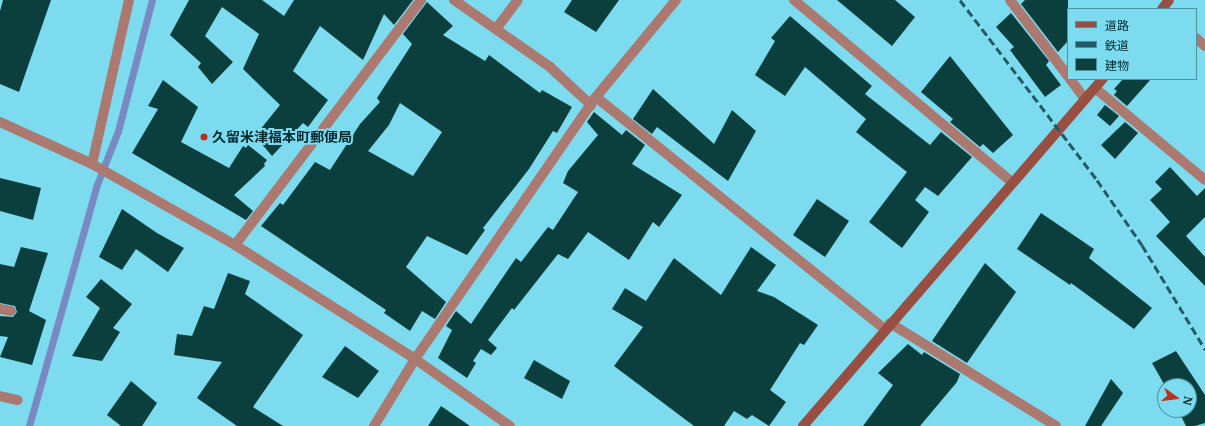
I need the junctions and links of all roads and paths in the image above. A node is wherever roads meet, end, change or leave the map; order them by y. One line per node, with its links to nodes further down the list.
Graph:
1 (129, 0): 18 (street)
2 (421, 0): 21 (street)
3 (454, 0): 8 (street)
4 (518, 0): 8 (street)
5 (676, 0): 16 (street)
6 (794, 0): 20 (street)
7 (1010, 0): 11 (street)
8 (496, 29): 16 (street)
9 (1197, 39): 10 (street)
10 (1205, 46)
11 (1067, 75)
12 (1071, 80): 15 (street)
13 (1102, 80): 14 (street)
14 (1095, 88): 15 (street); 19 (street)
15 (1085, 99): 20 (street)
16 (594, 101): 24 (street); 25 (street)
17 (0, 122): 18 (street)
18 (92, 164): 21 (street)
19 (1205, 180)
20 (1012, 182): 24 (street)
21 (235, 245): 25 (street)
22 (0, 309): 23 (street)
23 (11, 311)
24 (887, 326): 30 (street); 31 (street)
25 (415, 359): 28 (street); 29 (street)
26 (0, 396): 27 (street)
27 (18, 400)
28 (374, 426)
29 (510, 426)
30 (803, 426)
31 (1056, 426)

